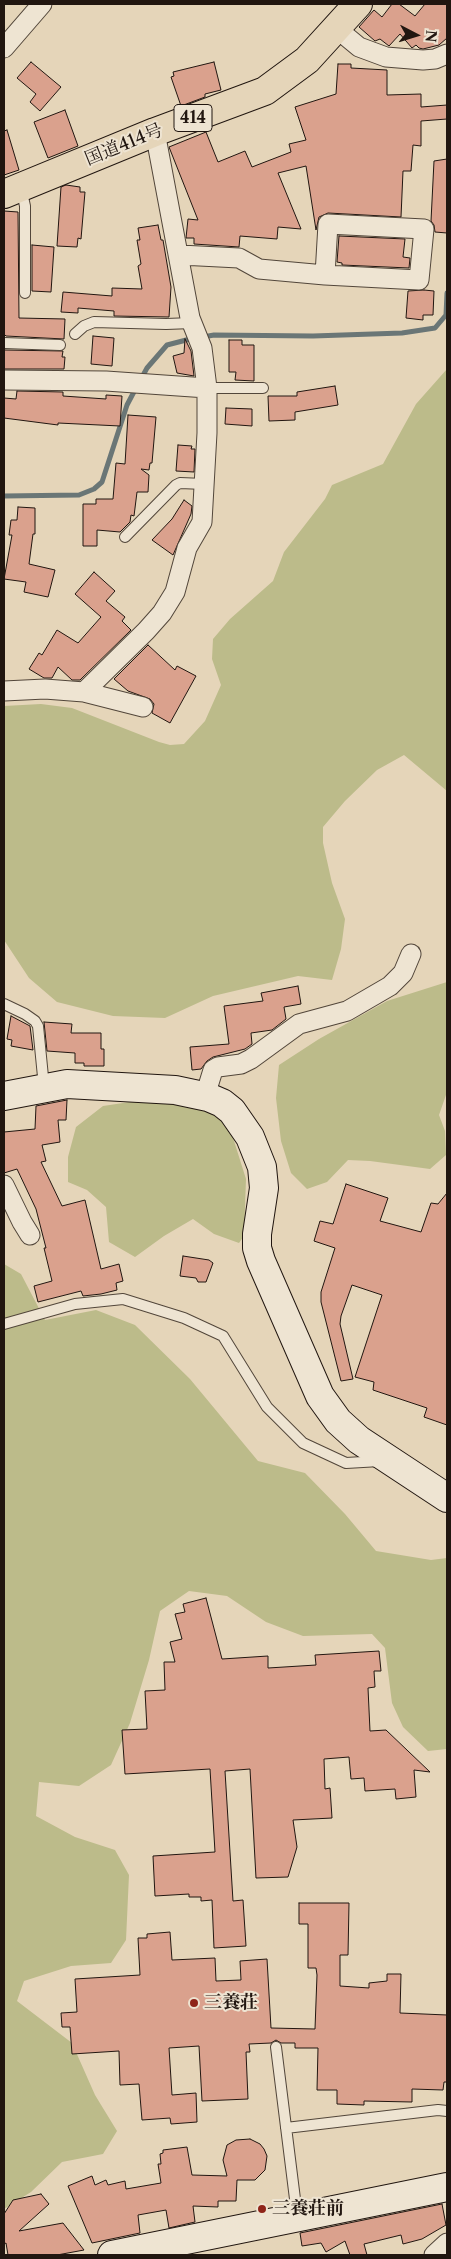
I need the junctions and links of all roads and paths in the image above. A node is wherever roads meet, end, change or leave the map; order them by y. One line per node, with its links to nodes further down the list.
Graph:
1 (42, 4): 4 (street)
2 (358, 4): 3 (highway, 国道414号 / 414)
3 (336, 28): 5 (street); 6 (highway, 国道414号 / 414)
4 (4, 48)
5 (447, 54)
6 (155, 132): 7 (highway, 国道414号 / 414); 8 (street)
7 (12, 191): 10 (lane)
8 (180, 255): 9 (street); 11 (street)
9 (325, 275): 9 (street)
10 (25, 293)
11 (192, 323): 12 (lane); 16 (street)
12 (75, 334)
13 (4, 343): 14 (lane)
14 (60, 345)
15 (4, 380): 16 (street)
16 (207, 388): 17 (lane); 18 (street)
17 (263, 388)
18 (204, 484): 19 (lane); 21 (street)
19 (125, 537)
20 (4, 691): 21 (street)
21 (84, 692): 22 (street)
22 (144, 707)
23 (411, 954): 27 (street)
24 (4, 1004): 25 (lane)
25 (44, 1087): 26 (street); 27 (street)
26 (4, 1096)
27 (205, 1096): 31 (street)
28 (4, 1185): 29 (street)
29 (30, 1235)
30 (4, 1324): 31 (lane)
31 (390, 1461): 32 (street)
32 (447, 1498)
33 (276, 2048): 35 (lane)
34 (447, 2111): 35 (lane)
35 (286, 2128): 37 (lane)
36 (447, 2187): 37 (street)
37 (297, 2219): 39 (street)
38 (447, 2243): 40 (street)
39 (112, 2255)
40 (434, 2255)

